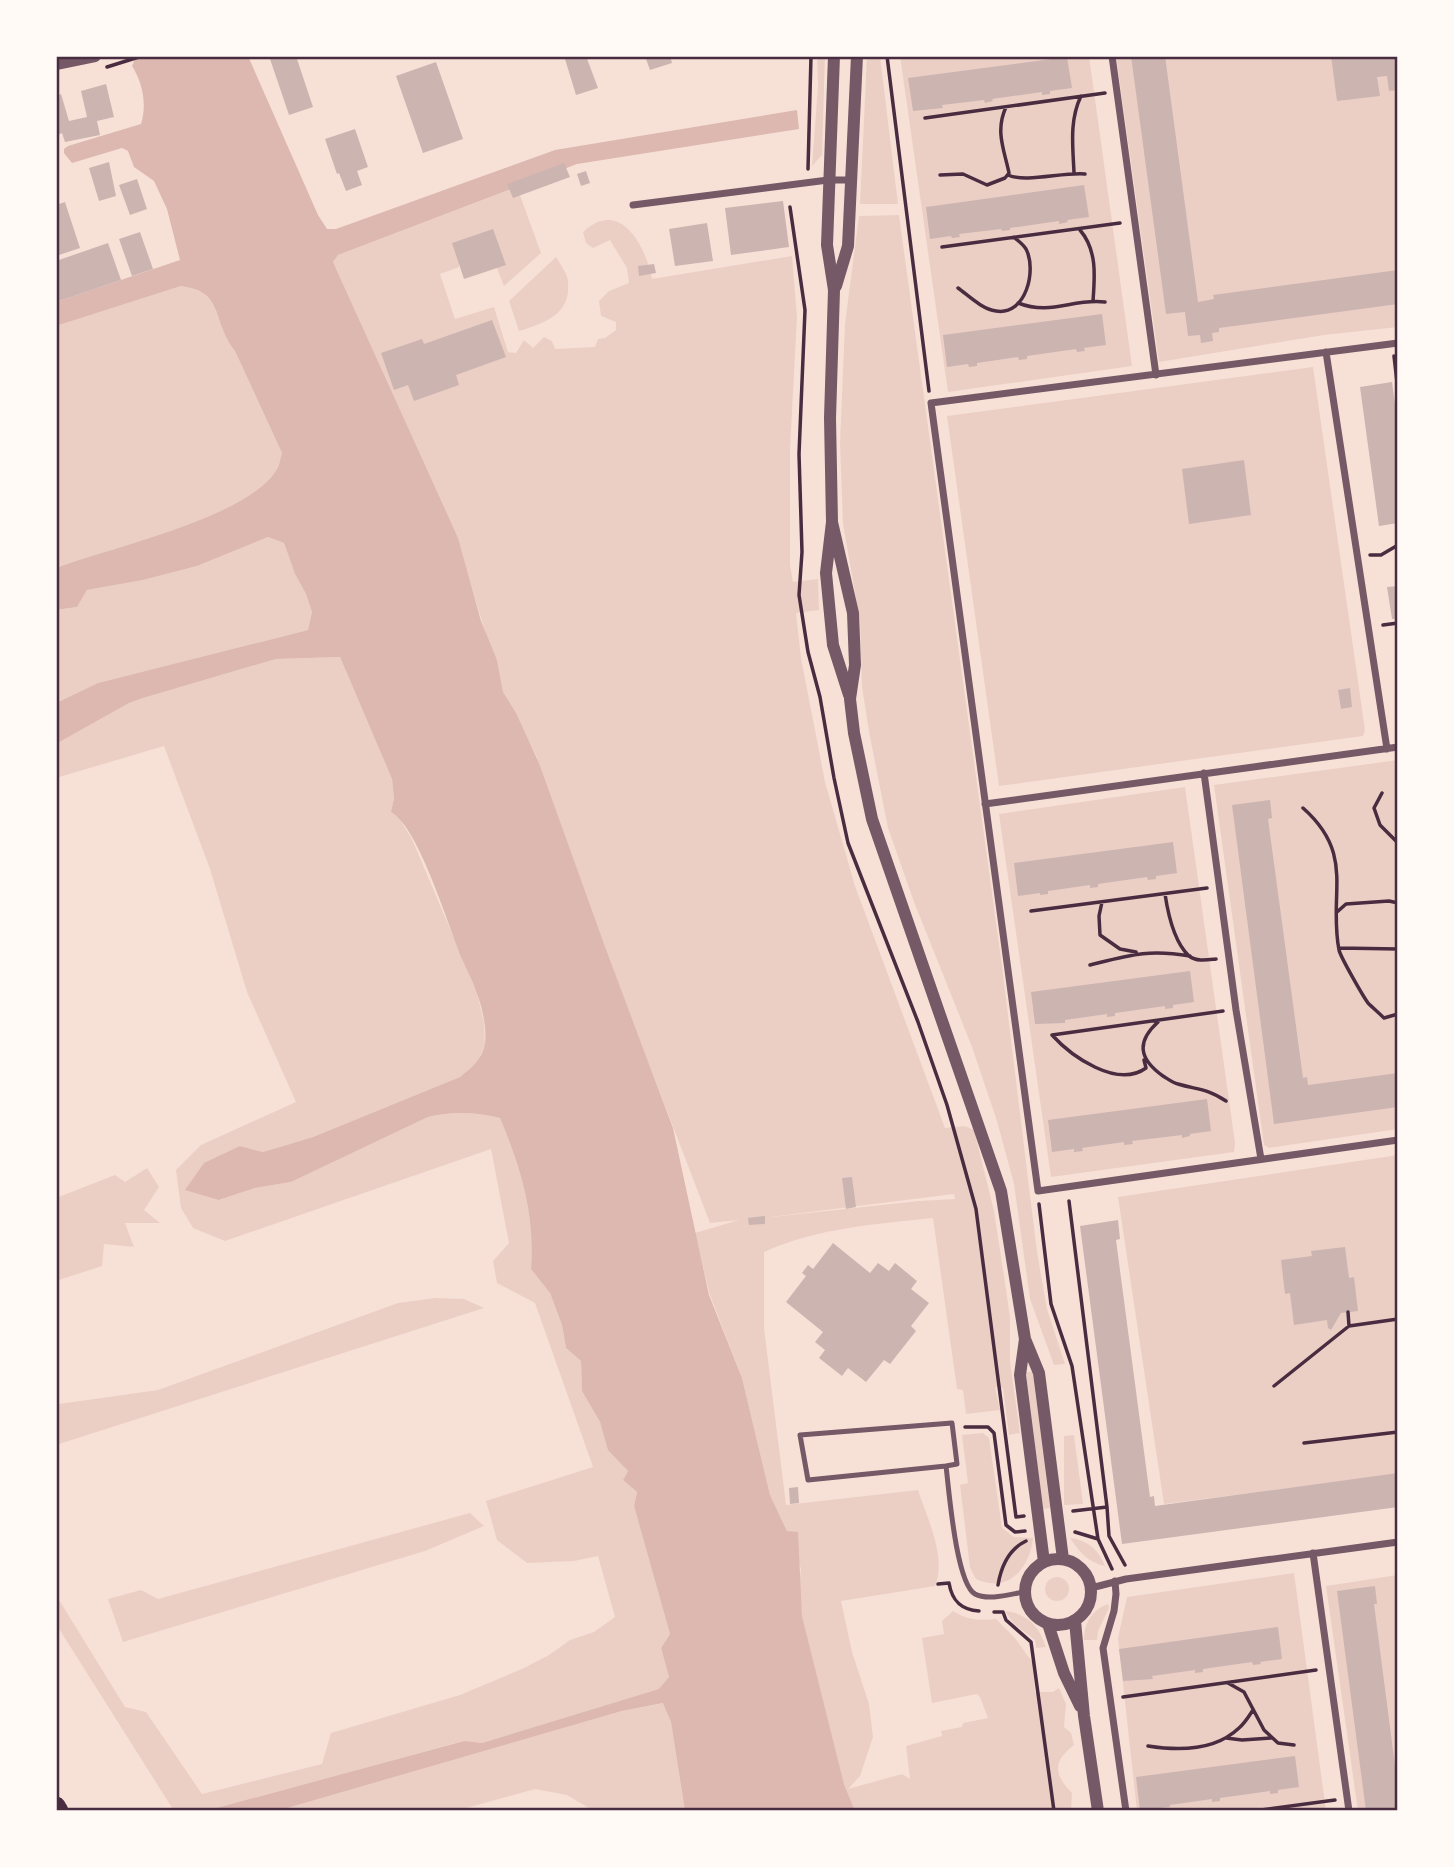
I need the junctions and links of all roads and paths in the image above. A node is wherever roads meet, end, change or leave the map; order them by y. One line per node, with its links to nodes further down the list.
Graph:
1 (95, 56): 9 (street)
2 (142, 56): 8 (path)
3 (811, 56): 20 (path)
4 (834, 56): 18 (street)
5 (857, 56): 19 (street)
6 (887, 56): 35 (path)
7 (1112, 56): 10 (street)
8 (135, 59)
9 (56, 64)
10 (1117, 91): 11 (path); 22 (street)
11 (1081, 96): 12 (path); 14 (path)
12 (1006, 107): 13 (path); 17 (path)
13 (925, 118)
14 (1074, 173): 16 (path); 17 (path)
15 (940, 174): 17 (path)
16 (1085, 174)
17 (1008, 175)
18 (828, 180): 19 (street); 20 (street); 27 (street)
19 (853, 180): 27 (street)
20 (807, 183): 21 (street)
21 (633, 205)
22 (1135, 221): 23 (path); 33 (street)
23 (1079, 228): 24 (path); 28 (path)
24 (1014, 237): 25 (path); 30 (path)
25 (942, 247)
26 (958, 288): 30 (path)
27 (834, 290): 36 (street)
28 (1093, 301): 29 (path); 30 (path)
29 (1105, 302)
30 (1018, 303)
31 (1395, 344): 32 (street); 34 (path)
32 (1326, 352): 33 (street); 38 (street)
33 (1156, 375): 35 (street)
34 (1398, 391)
35 (931, 403): 44 (street)
36 (832, 522): 39 (street); 39 (street)
37 (1398, 545): 38 (path)
38 (1357, 556): 41 (street)
39 (850, 699): 71 (street)
40 (1398, 747): 41 (street)
41 (1387, 749): 42 (street)
42 (1204, 773): 44 (street); 47 (street)
43 (1382, 793): 46 (path)
44 (985, 804): 67 (street)
45 (1303, 808): 52 (path)
46 (1398, 844)
47 (1219, 887): 48 (path); 57 (street)
48 (1165, 894): 50 (path); 56 (path)
49 (1397, 900): 52 (path)
50 (1102, 902): 51 (path); 55 (path)
51 (1031, 911)
52 (1337, 912): 53 (path)
53 (1339, 948): 54 (path); 60 (path)
54 (1398, 949)
55 (1138, 953): 56 (path); 58 (path)
56 (1190, 956): 57 (path)
57 (1229, 958): 59 (street)
58 (1090, 965)
59 (1236, 1010): 61 (path); 65 (street)
60 (1398, 1014)
61 (1160, 1020): 62 (path); 62 (path)
62 (1144, 1058): 63 (path)
63 (1226, 1101)
64 (1398, 1140): 65 (street)
65 (1261, 1159): 66 (street)
66 (1067, 1187): 67 (street); 76 (path)
67 (1038, 1191): 77 (path)
68 (1348, 1312): 70 (path)
69 (1398, 1319): 70 (path)
70 (1349, 1326): 72 (path)
71 (1025, 1339): 82 (street); 83 (street)
72 (1274, 1386)
73 (1398, 1432): 74 (path)
74 (1304, 1443)
75 (946, 1466): 75 (lane); 89 (lane)
76 (1107, 1507): 77 (path); 84 (path)
77 (1093, 1509): 78 (path); 85 (path)
78 (1064, 1512)
79 (1026, 1516): 87 (path)
80 (1398, 1542): 81 (street)
81 (1313, 1553): 85 (street); 92 (street)
82 (1063, 1559): 83 (street); 88 (street)
83 (1044, 1562): 89 (street)
84 (1125, 1565)
85 (1115, 1581): 88 (street); 94 (street)
86 (939, 1584): 104 (path)
87 (998, 1585)
88 (1091, 1588): 90 (street)
89 (1024, 1592): 91 (street)
90 (1075, 1621): 91 (street); 96 (street)
91 (1048, 1624): 96 (street)
92 (1329, 1668): 93 (path); 101 (street)
93 (1226, 1682): 94 (path); 95 (path)
94 (1110, 1698): 106 (street)
95 (1253, 1710): 97 (path); 98 (path)
96 (1084, 1716): 105 (street)
97 (1224, 1738): 98 (path); 100 (path)
98 (1271, 1738): 99 (path)
99 (1294, 1745)
100 (1148, 1746)
101 (1347, 1798): 107 (path); 108 (street)
102 (56, 1806): 103 (highway)
103 (59, 1811)
104 (1054, 1811)
105 (1098, 1811)
106 (1126, 1811)
107 (1254, 1811)
108 (1349, 1811)

